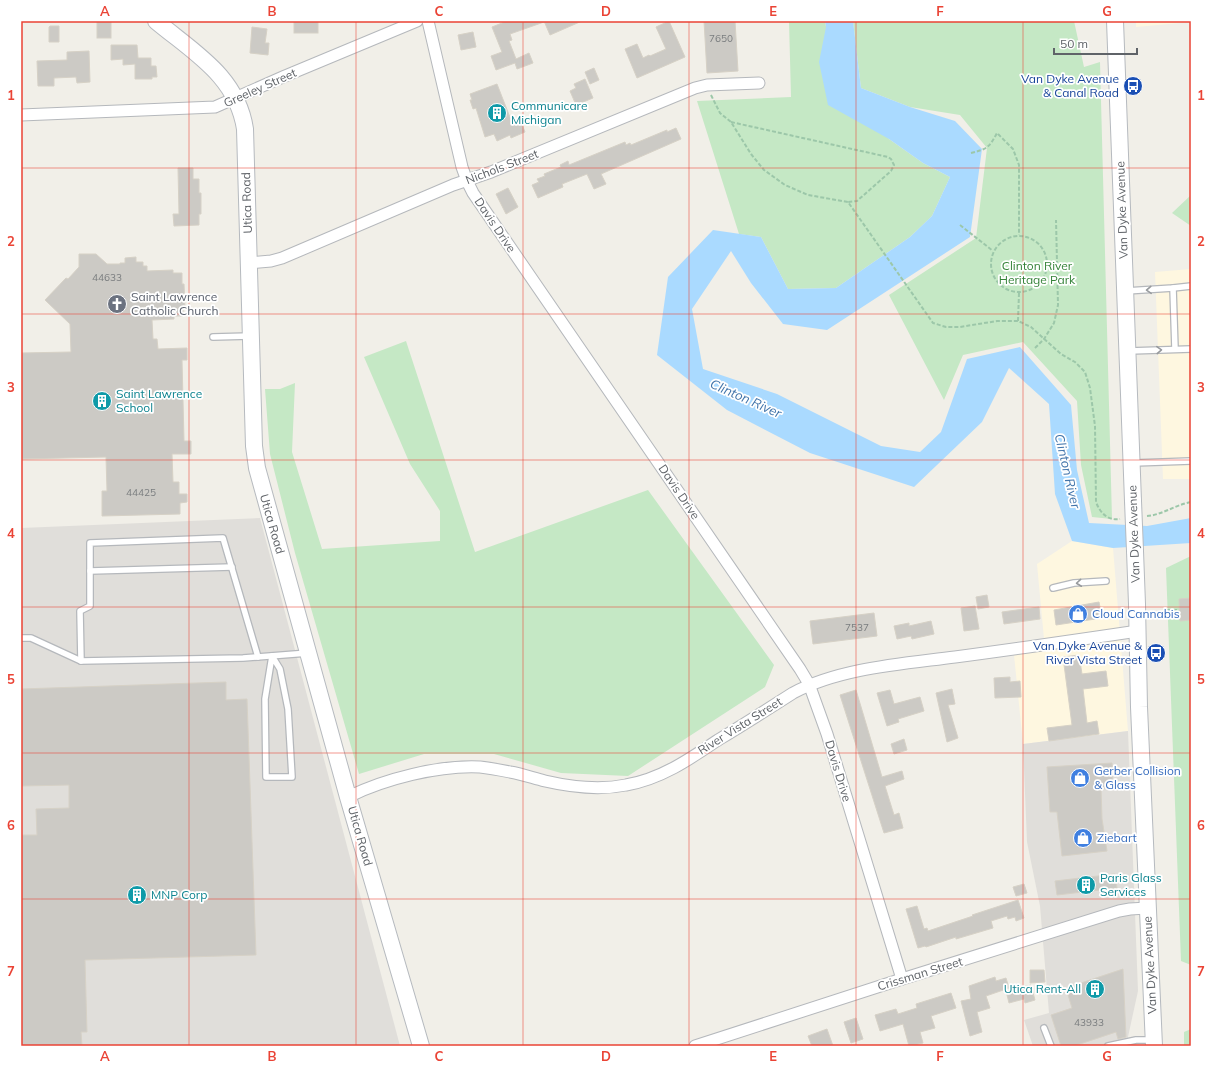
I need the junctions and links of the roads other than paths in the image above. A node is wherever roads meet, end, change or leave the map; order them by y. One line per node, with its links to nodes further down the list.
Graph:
1 (156, 21): 6 (street, Utica Road)
2 (417, 21): 6 (street, Greeley Street)
3 (428, 21): 8 (street, Davis Drive)
4 (1114, 21): 12 (street, Van Dyke Avenue)
5 (759, 83): 8 (street, Nichols Street)
6 (236, 99): 7 (street, Greeley Street); 9 (street, Utica Road)
7 (21, 115)
8 (467, 181): 9 (street, Nichols Street); 30 (street, Davis Drive)
9 (249, 263): 13 (street, Utica Road)
10 (1191, 286): 11 (lane)
11 (1173, 288): 12 (lane, one-way to 12); 15 (lane)
12 (1125, 291): 17 (street, Van Dyke Avenue)
13 (251, 336): 14 (lane); 26 (street, Utica Road)
14 (212, 337)
15 (1175, 349): 16 (lane); 17 (lane, one-way to 15)
16 (1191, 349)
17 (1127, 351): 19 (street, Van Dyke Avenue)
18 (1191, 461): 19 (lane)
19 (1131, 463): 24 (street, Van Dyke Avenue, bridge)
20 (232, 567): 21 (lane); 21 (lane); 28 (lane)
21 (90, 571): 29 (lane)
22 (1106, 580): 23 (lane, one-way to 23)
23 (1053, 588)
24 (1138, 631): 30 (street, River Vista Street); 32 (street, Van Dyke Avenue)
25 (21, 638): 29 (lane)
26 (308, 653): 27 (lane); 31 (street, Utica Road)
27 (272, 656): 27 (lane); 28 (lane)
28 (258, 657): 29 (lane)
29 (81, 661)
30 (809, 684): 31 (street, River Vista Street); 33 (street, Davis Drive)
31 (348, 797): 36 (street, Utica Road)
32 (1147, 908): 33 (street, Crissman Street); 35 (street, Van Dyke Avenue)
33 (902, 979): 37 (street, Crissman Street)
34 (1044, 1028): 38 (lane)
35 (1154, 1043): 39 (lane)
36 (421, 1046)
37 (695, 1046)
38 (1051, 1046)
39 (1108, 1046)

